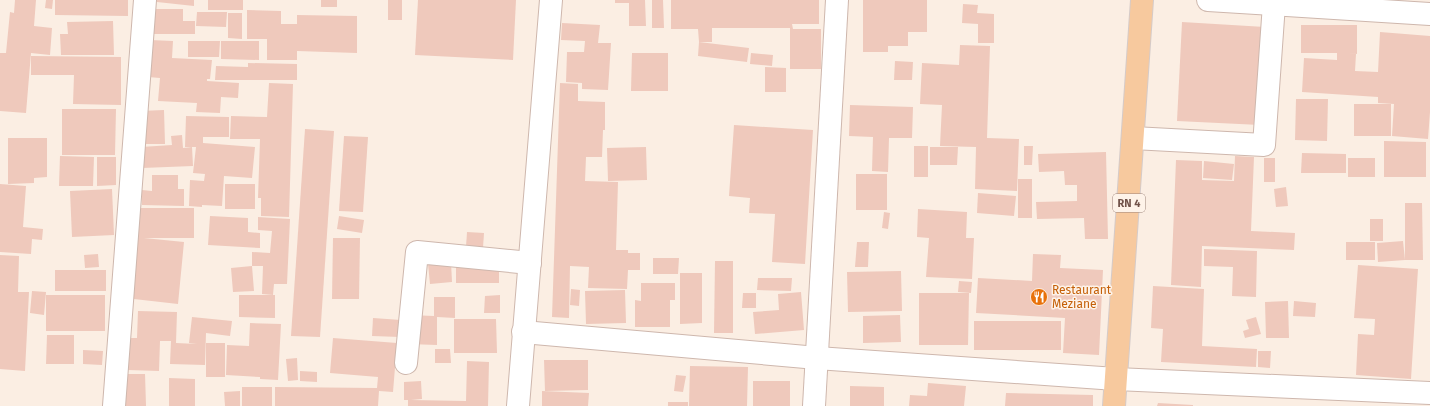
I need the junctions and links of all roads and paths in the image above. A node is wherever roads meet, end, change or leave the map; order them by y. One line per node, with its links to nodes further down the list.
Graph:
1 (144, 0): 15 (street)
2 (551, 0): 9 (street)
3 (836, 0): 11 (street)
4 (1142, 0): 8 (main road, RN 4)
5 (1208, 0): 6 (street)
6 (1274, 4): 7 (street); 8 (street)
7 (1430, 14)
8 (1133, 138): 13 (main road, RN 4)
9 (530, 263): 10 (street); 12 (street)
10 (523, 332): 11 (street); 16 (street)
11 (817, 358): 13 (street); 17 (street)
12 (406, 363)
13 (1116, 379): 14 (street); 18 (main road, RN 4)
14 (1430, 393)
15 (114, 406)
16 (518, 406)
17 (814, 406)
18 (1114, 406)

